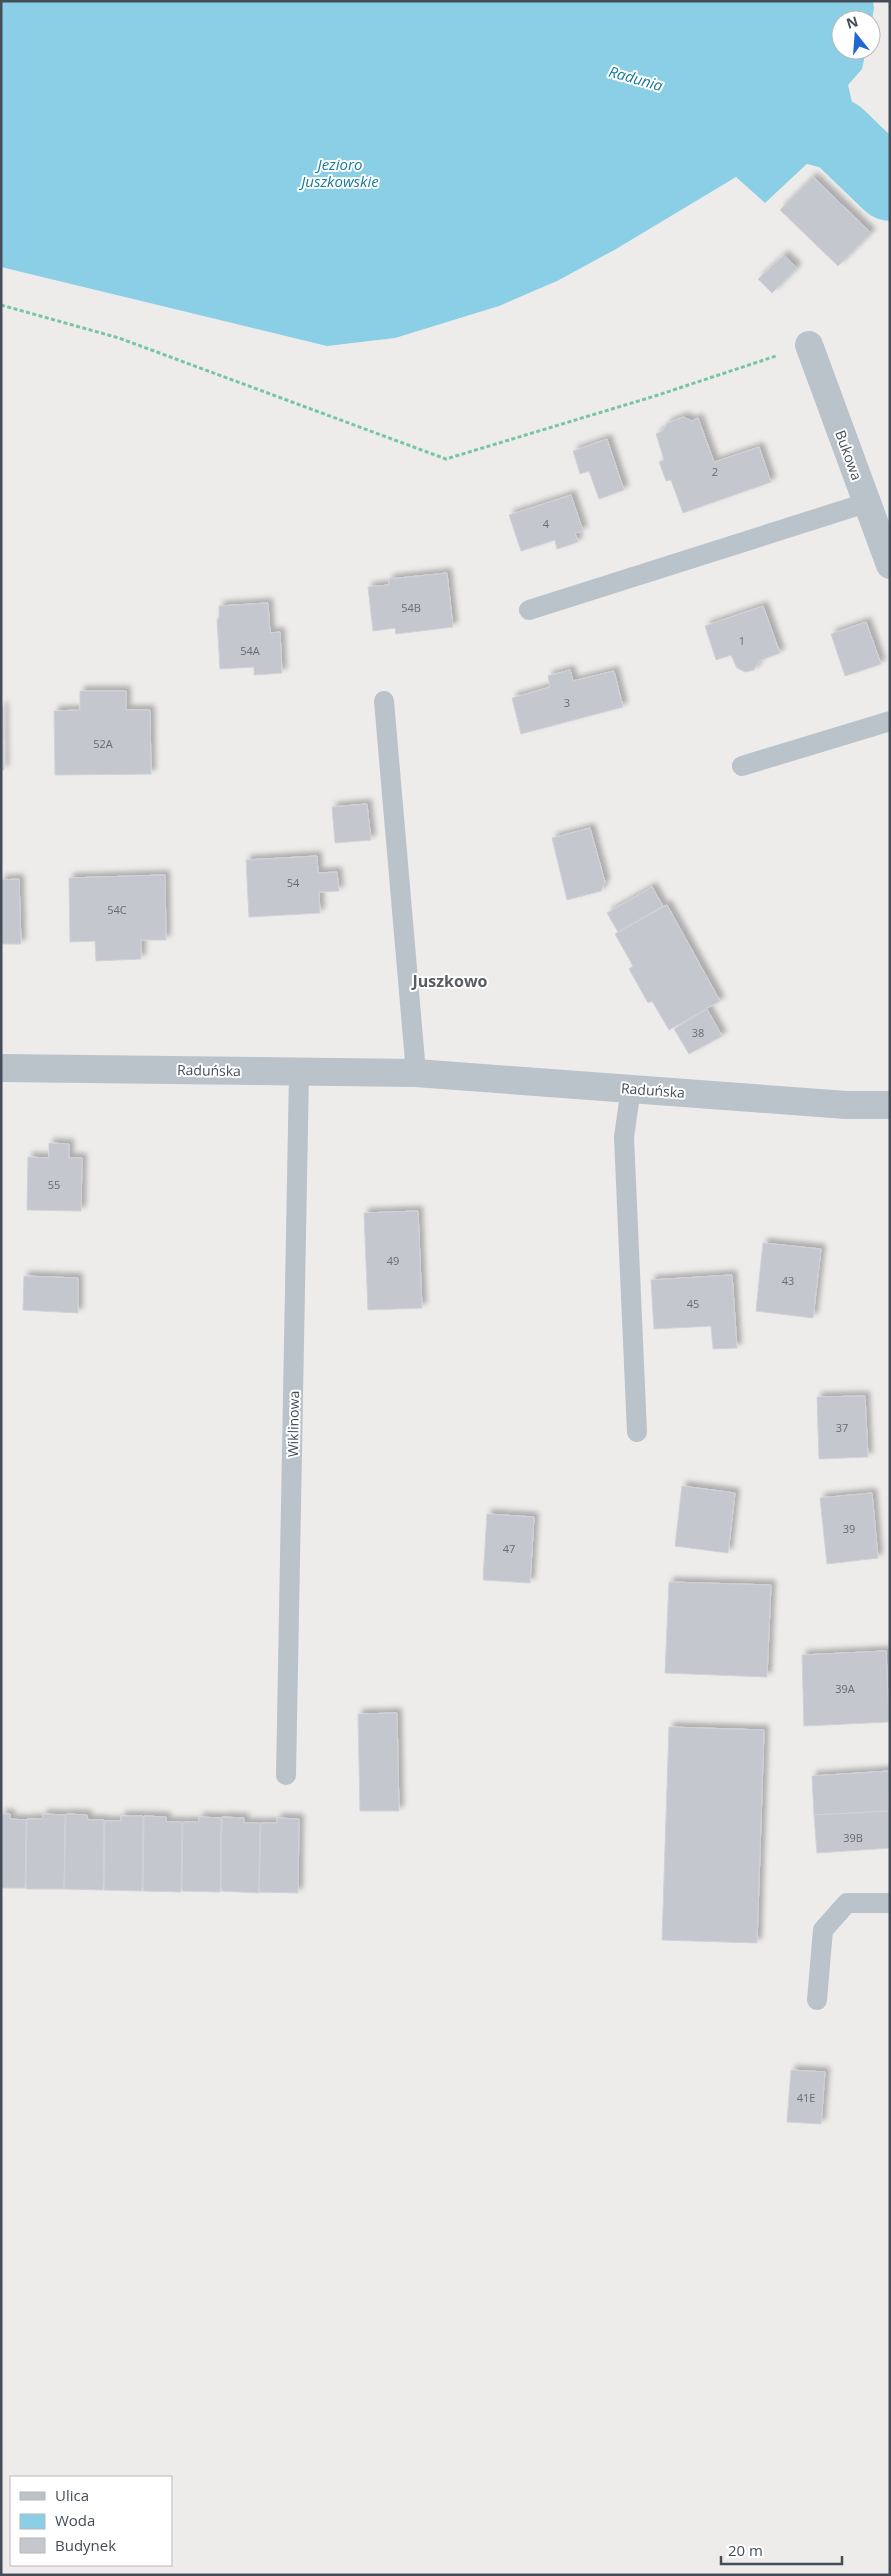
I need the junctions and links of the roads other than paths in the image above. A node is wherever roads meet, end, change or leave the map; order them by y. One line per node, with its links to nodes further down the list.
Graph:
1 (810, 345): 2 (street, Bukowa)
2 (866, 503): 3 (street, Bukowa); 4 (lane)
3 (890, 565)
4 (528, 610)
5 (384, 701): 10 (lane)
6 (890, 721): 7 (lane)
7 (742, 766)
8 (1, 1068): 9 (street, Raduńska)
9 (299, 1072): 10 (street, Raduńska); 14 (lane, Wiklinowa)
10 (416, 1074): 11 (street, Raduńska)
11 (631, 1088): 12 (street, Raduńska); 13 (lane)
12 (890, 1105)
13 (637, 1432)
14 (286, 1775)
15 (890, 1903): 16 (lane)
16 (817, 2000)

